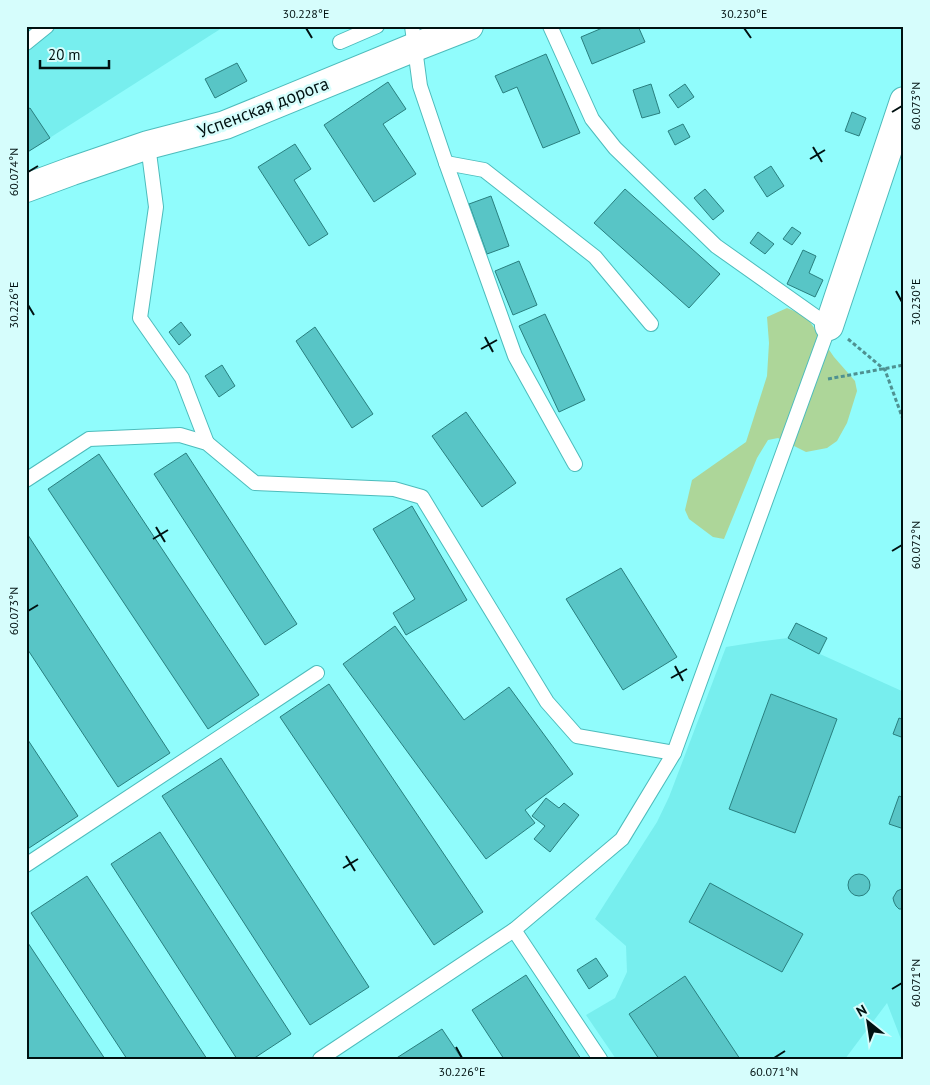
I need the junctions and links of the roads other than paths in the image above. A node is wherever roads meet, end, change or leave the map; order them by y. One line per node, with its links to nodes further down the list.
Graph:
1 (47, 26): 7 (lane)
2 (377, 26): 6 (lane)
3 (468, 26): 5 (street, Успенская дорога)
4 (550, 26): 13 (lane)
5 (413, 37): 9 (street, Успенская дорога); 10 (lane)
6 (340, 42)
7 (26, 43)
8 (904, 101): 13 (street)
9 (148, 146): 11 (street, Успенская дорога); 14 (lane)
10 (446, 163): 12 (lane); 15 (lane)
11 (26, 188)
12 (651, 324)
13 (829, 326): 18 (lane)
14 (207, 443): 16 (lane); 18 (lane)
15 (575, 464)
16 (27, 479)
17 (317, 672): 19 (lane)
18 (674, 753): 20 (lane)
19 (26, 865)
20 (514, 930): 21 (lane); 22 (lane)
21 (320, 1059)
22 (600, 1059)

